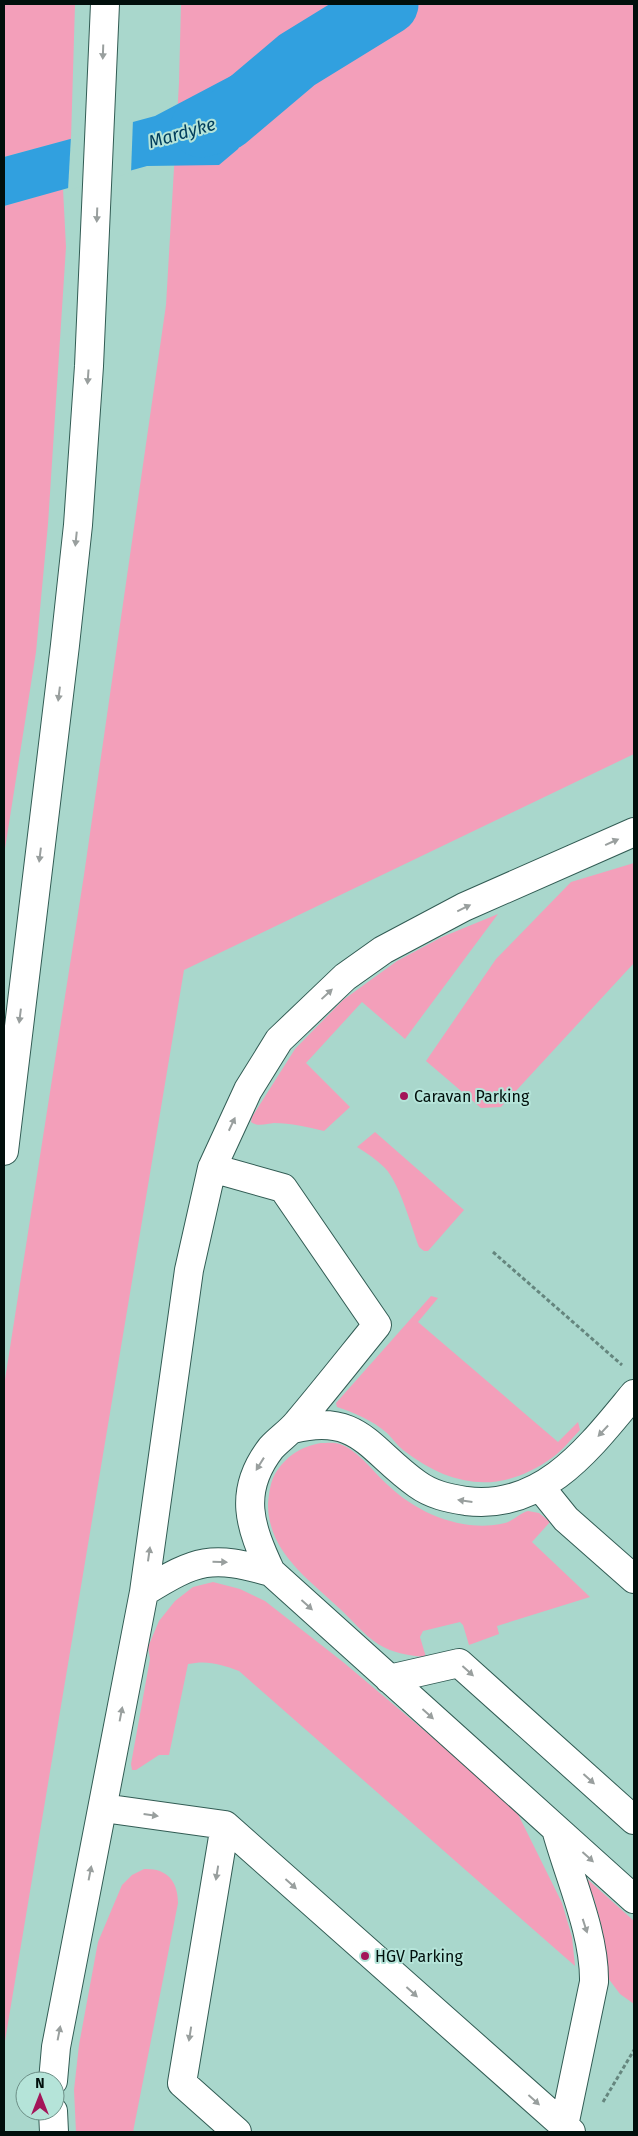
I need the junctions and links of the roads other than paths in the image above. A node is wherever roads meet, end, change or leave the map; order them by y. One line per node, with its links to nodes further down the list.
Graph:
1 (105, 4): 3 (main road, one-way to 3)
2 (634, 832): 4 (main road, one-way to 2)
3 (5, 1141)
4 (212, 1168): 6 (main road); 10 (main road, one-way to 4)
5 (630, 1382): 7 (main road, one-way to 7)
6 (293, 1429): 7 (main road, one-way to 6); 8 (main road, one-way to 8)
7 (541, 1488): 9 (main road)
8 (271, 1572): 10 (main road, one-way to 8); 11 (main road, one-way to 11)
9 (634, 1580)
10 (144, 1592): 12 (main road, one-way to 10)
11 (389, 1679): 13 (main road, one-way to 13); 15 (main road, one-way to 15)
12 (103, 1808): 14 (main road, one-way to 14); 17 (main road, one-way to 12)
13 (634, 1820)
14 (225, 1825): 18 (main road, one-way to 18); 19 (main road, one-way to 19)
15 (556, 1829): 16 (main road, one-way to 16); 18 (main road, one-way to 18)
16 (634, 1900)
17 (54, 2071)
18 (567, 2129)
19 (237, 2132)

